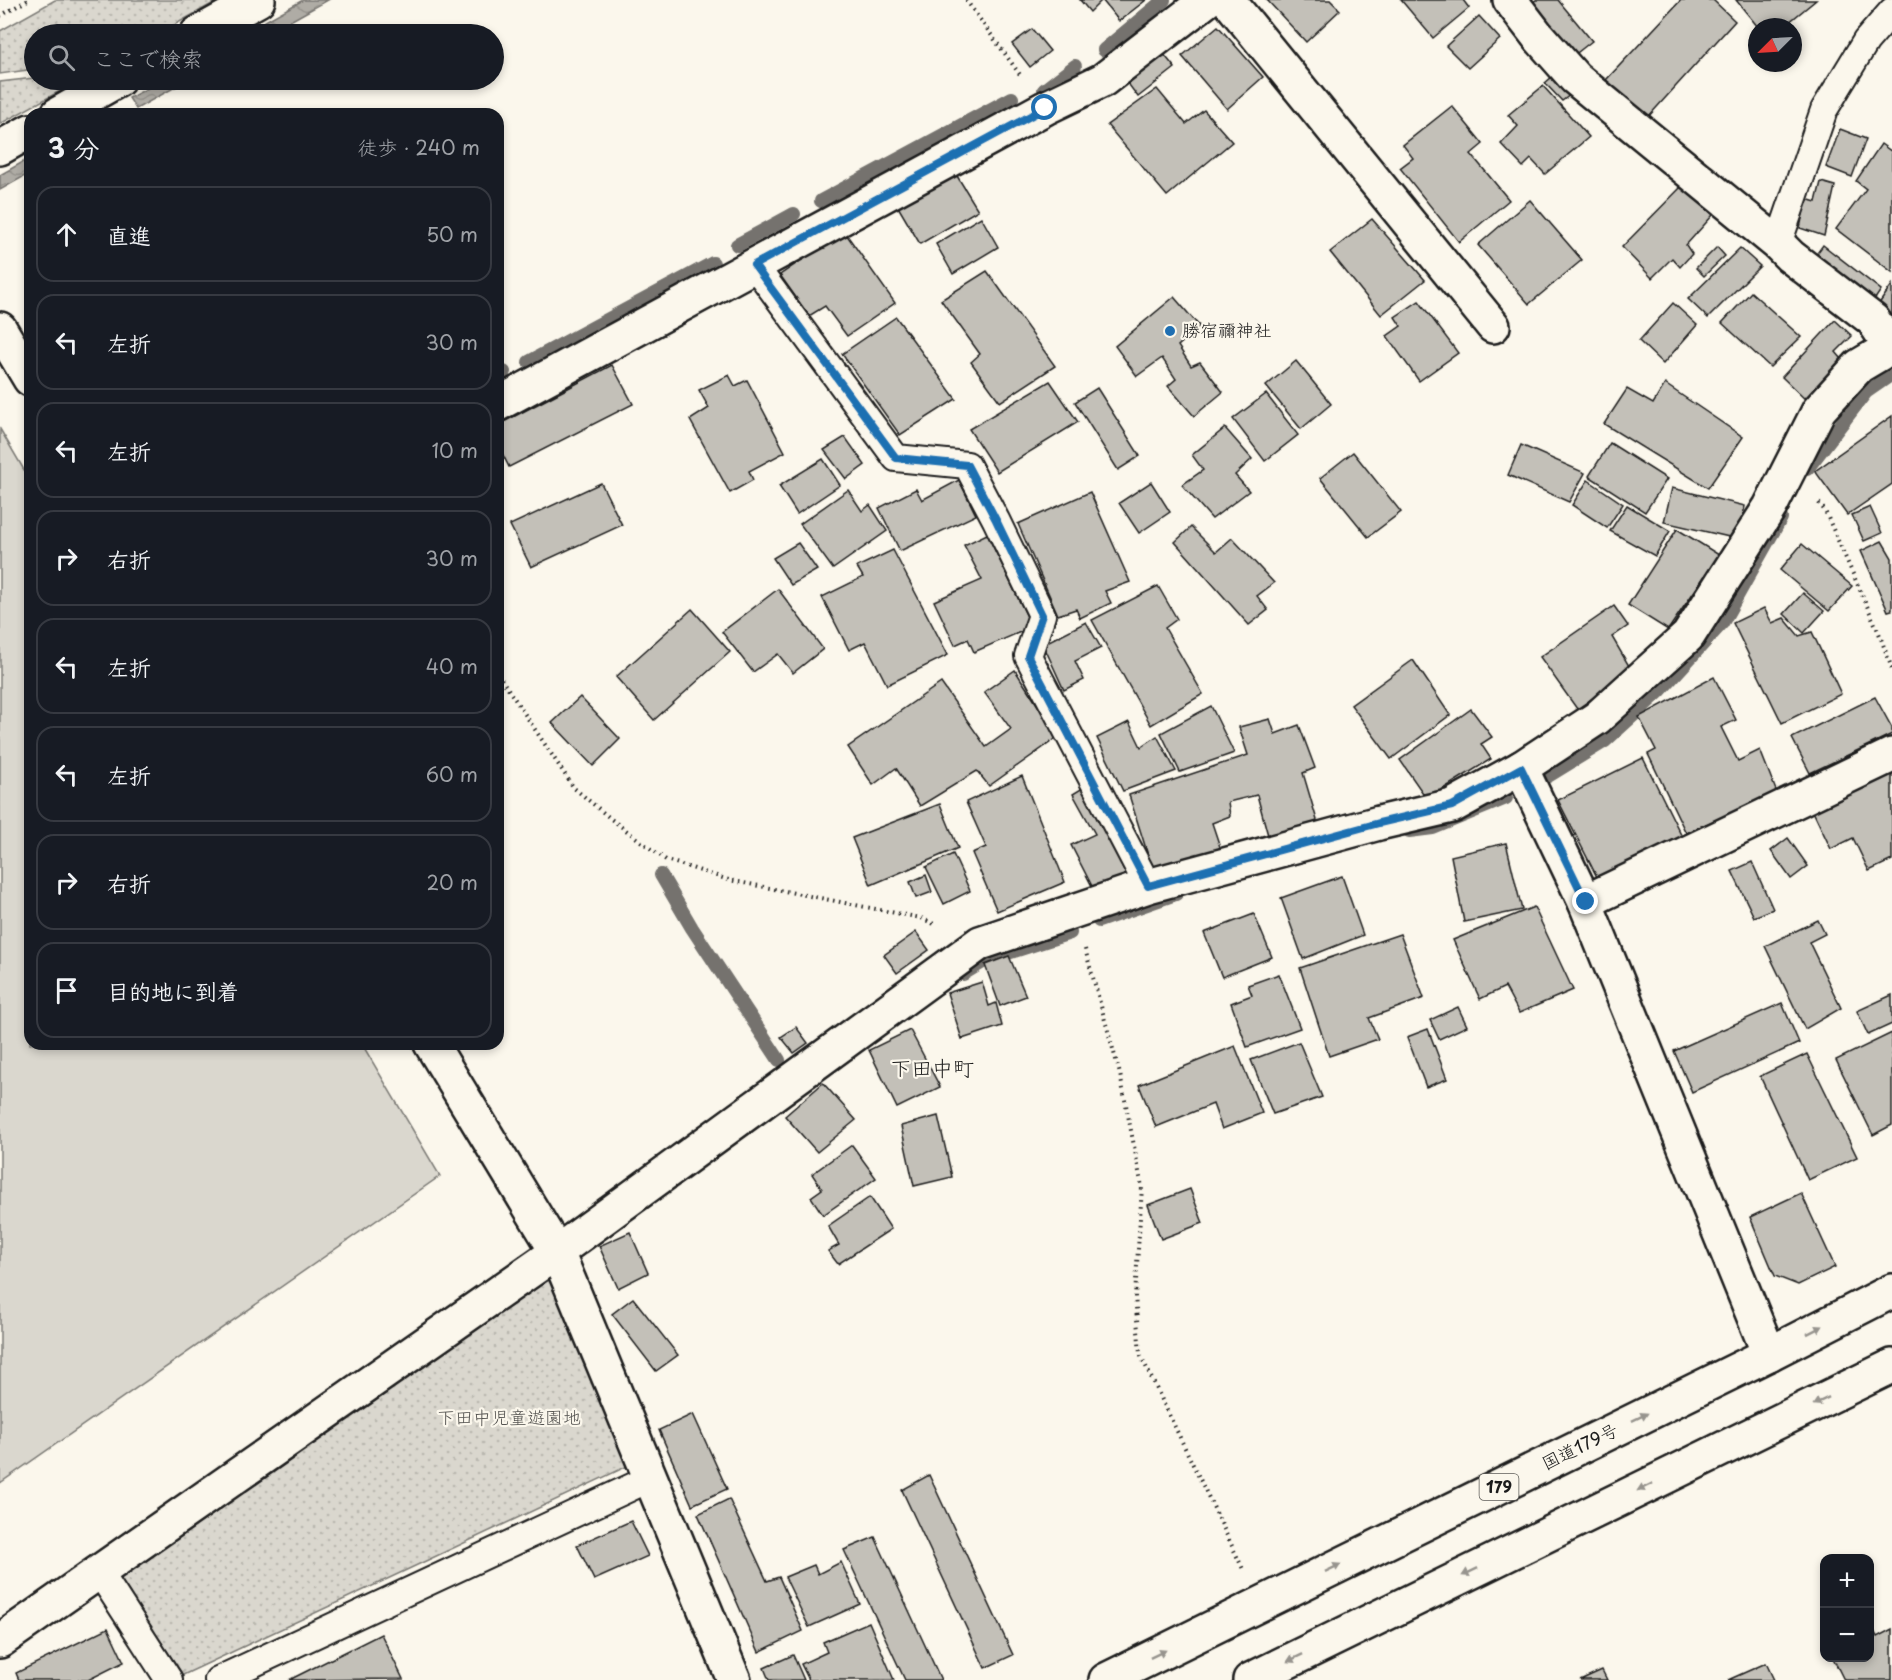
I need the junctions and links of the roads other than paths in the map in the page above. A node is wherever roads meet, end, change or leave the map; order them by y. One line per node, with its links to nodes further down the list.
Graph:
1 (258, 0): 6 (main road)
2 (1207, 0): 12 (main road)
3 (1228, 0): 13 (main road)
4 (1510, 0): 11 (main road)
5 (1892, 11): 11 (lane)
6 (215, 24)
7 (100, 90): 8 (main road)
8 (69, 108)
9 (24, 134): 10 (main road)
10 (0, 148)
11 (1778, 244): 15 (main road)
12 (754, 265): 17 (main road); 20 (lane)
13 (1492, 326)
14 (0, 329): 16 (main road)
15 (1891, 346): 19 (main road)
16 (24, 369)
17 (504, 401)
18 (1892, 755): 21 (main road)
19 (1521, 768): 20 (main road); 21 (main road)
20 (1148, 886): 23 (main road)
21 (1586, 902): 25 (main road)
22 (435, 1050): 23 (main road)
23 (557, 1252): 27 (main road); 28 (main road)
24 (1892, 1291): 25 (main road, 国道179号 / 179, one-way to 24)
25 (1769, 1354): 33 (main road, 国道179号 / 179, one-way to 25)
26 (1892, 1366): 34 (main road, one-way to 34)
27 (651, 1478): 31 (lane); 32 (main road)
28 (100, 1573): 29 (main road); 30 (lane)
29 (0, 1641)
30 (169, 1680)
31 (218, 1680)
32 (735, 1680)
33 (1106, 1680)
34 (1250, 1680)

